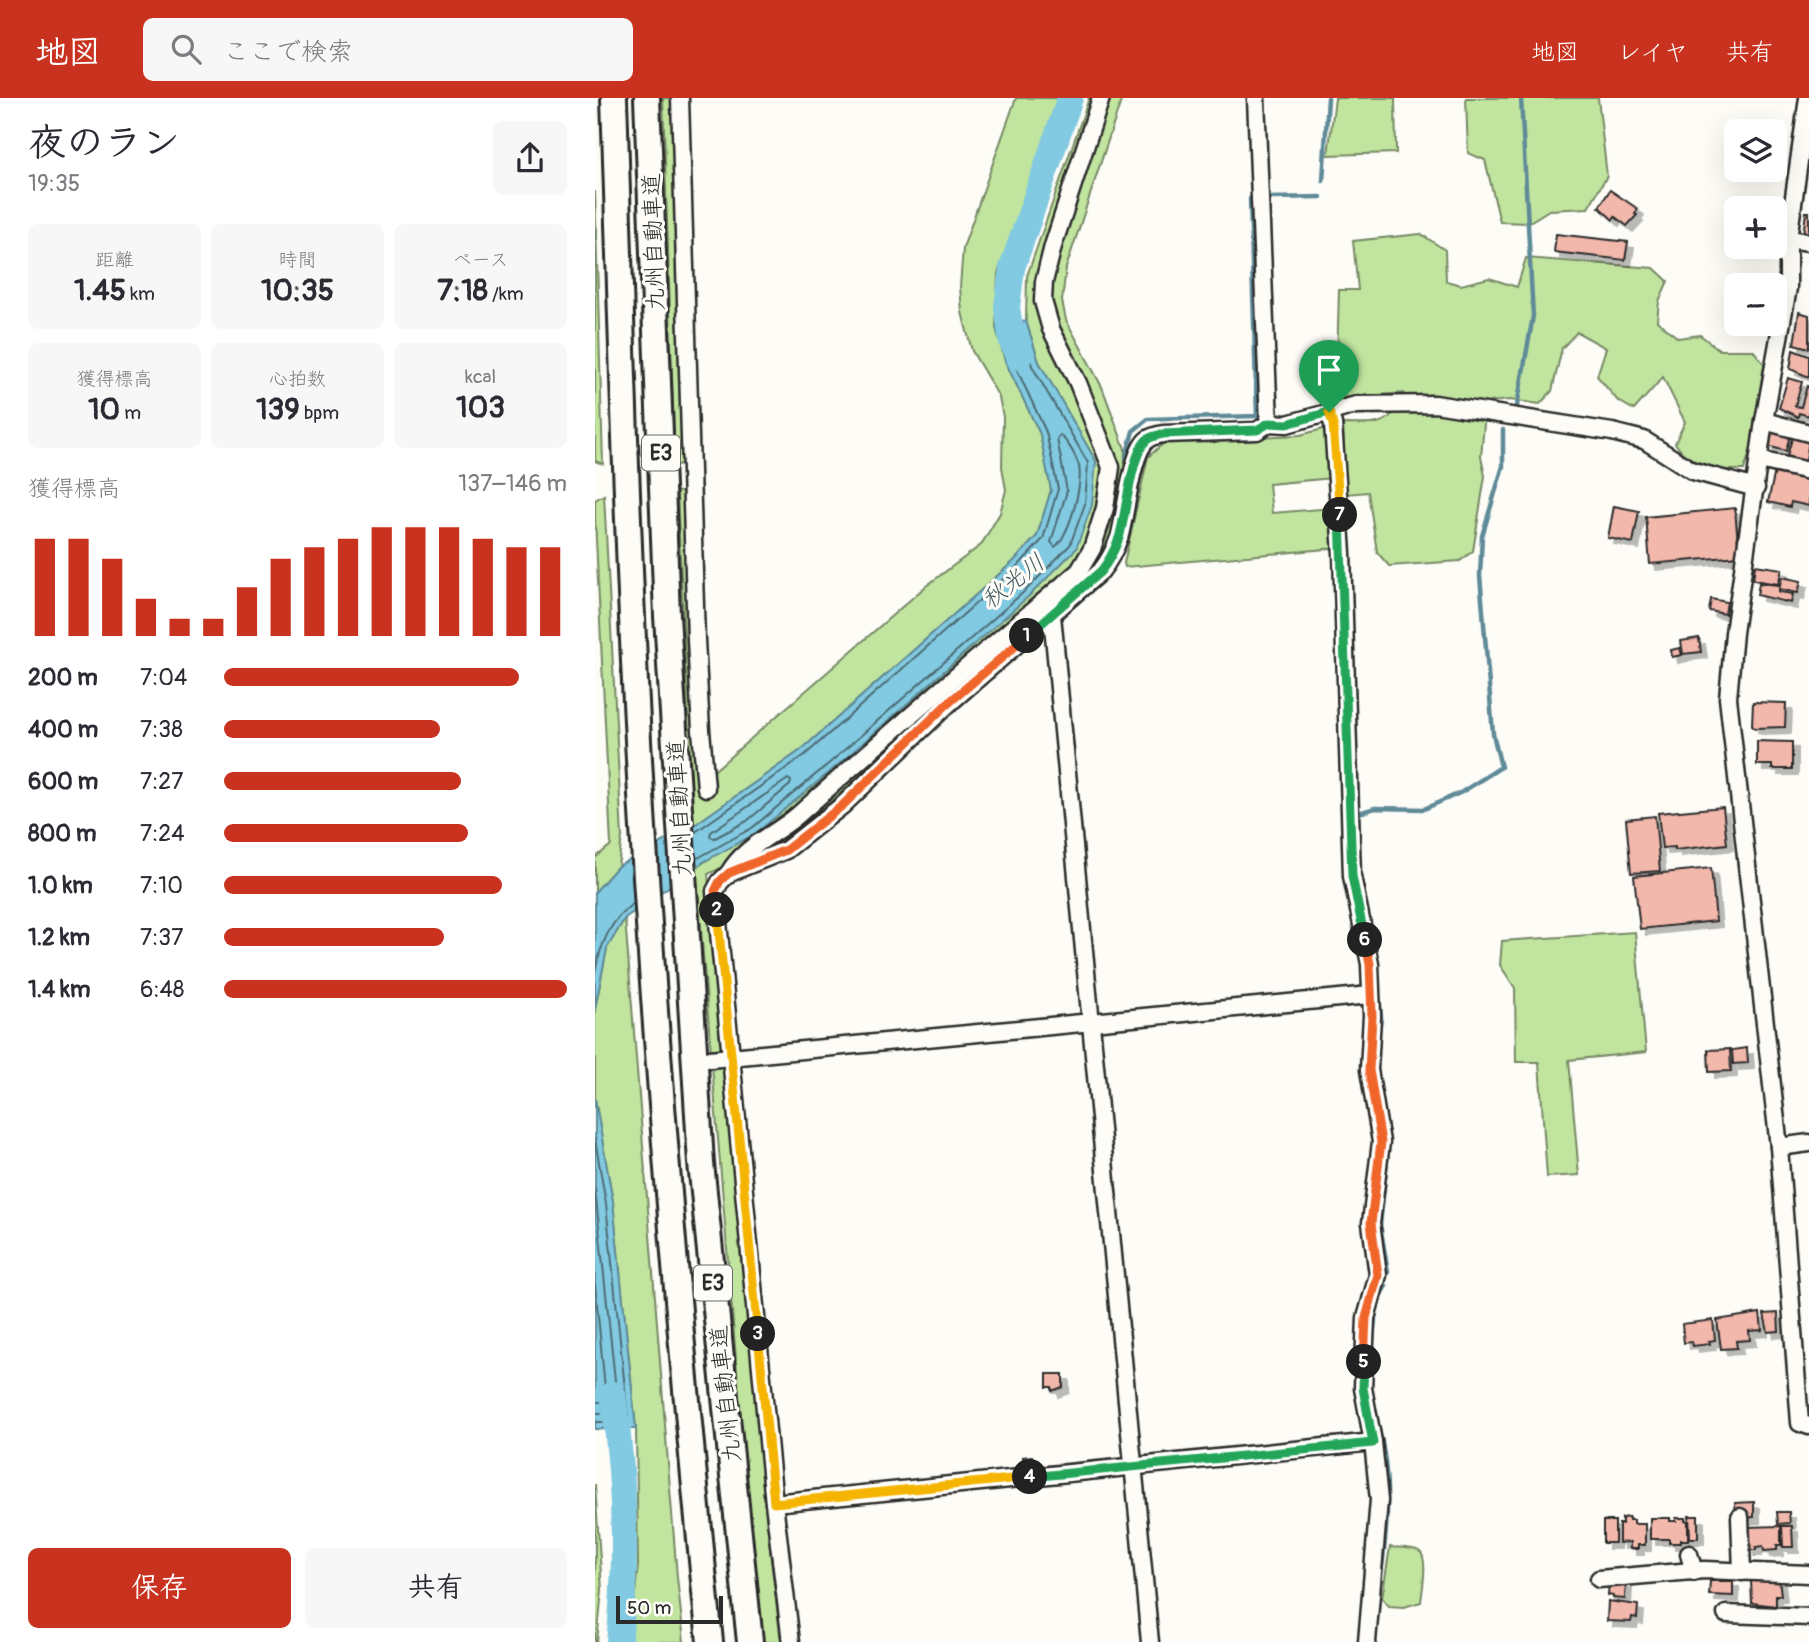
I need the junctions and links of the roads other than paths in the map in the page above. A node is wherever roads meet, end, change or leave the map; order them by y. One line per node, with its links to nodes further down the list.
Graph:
1 (614, 98): 38 (highway, 九州自動車道 / E3)
2 (647, 98): 39 (highway, 九州自動車道 / E3)
3 (680, 98): 17 (street)
4 (1101, 98): 18 (street)
5 (1256, 98): 11 (street)
6 (1808, 98): 7 (street)
7 (1788, 239): 8 (street); 10 (street)
8 (1809, 242)
9 (1329, 412): 11 (street); 15 (street); 19 (street)
10 (1764, 421): 12 (street); 13 (street)
11 (1269, 423): 16 (street)
12 (1809, 433)
13 (1759, 460): 14 (street); 15 (street)
14 (1809, 471)
15 (1756, 488): 24 (street)
16 (1052, 614): 18 (street); 20 (street)
17 (706, 788)
18 (729, 873): 21 (street)
19 (1370, 995): 20 (street); 27 (street)
20 (1091, 1022): 21 (street); 28 (street)
21 (733, 1057): 22 (street); 29 (street)
22 (710, 1059)
23 (1809, 1143): 24 (street)
24 (1779, 1147): 25 (street)
25 (1802, 1362): 26 (street)
26 (1809, 1426)
27 (1373, 1443): 28 (street); 42 (street)
28 (1134, 1467): 29 (street); 41 (street)
29 (774, 1503): 40 (street)
30 (1740, 1517): 33 (street)
31 (1689, 1554): 32 (street)
32 (1695, 1572): 33 (street); 35 (street)
33 (1741, 1572): 34 (street)
34 (1809, 1574)
35 (1599, 1579)
36 (1736, 1609): 37 (street)
37 (1809, 1618)
38 (710, 1642)
39 (750, 1642)
40 (791, 1642)
41 (1150, 1642)
42 (1367, 1642)

